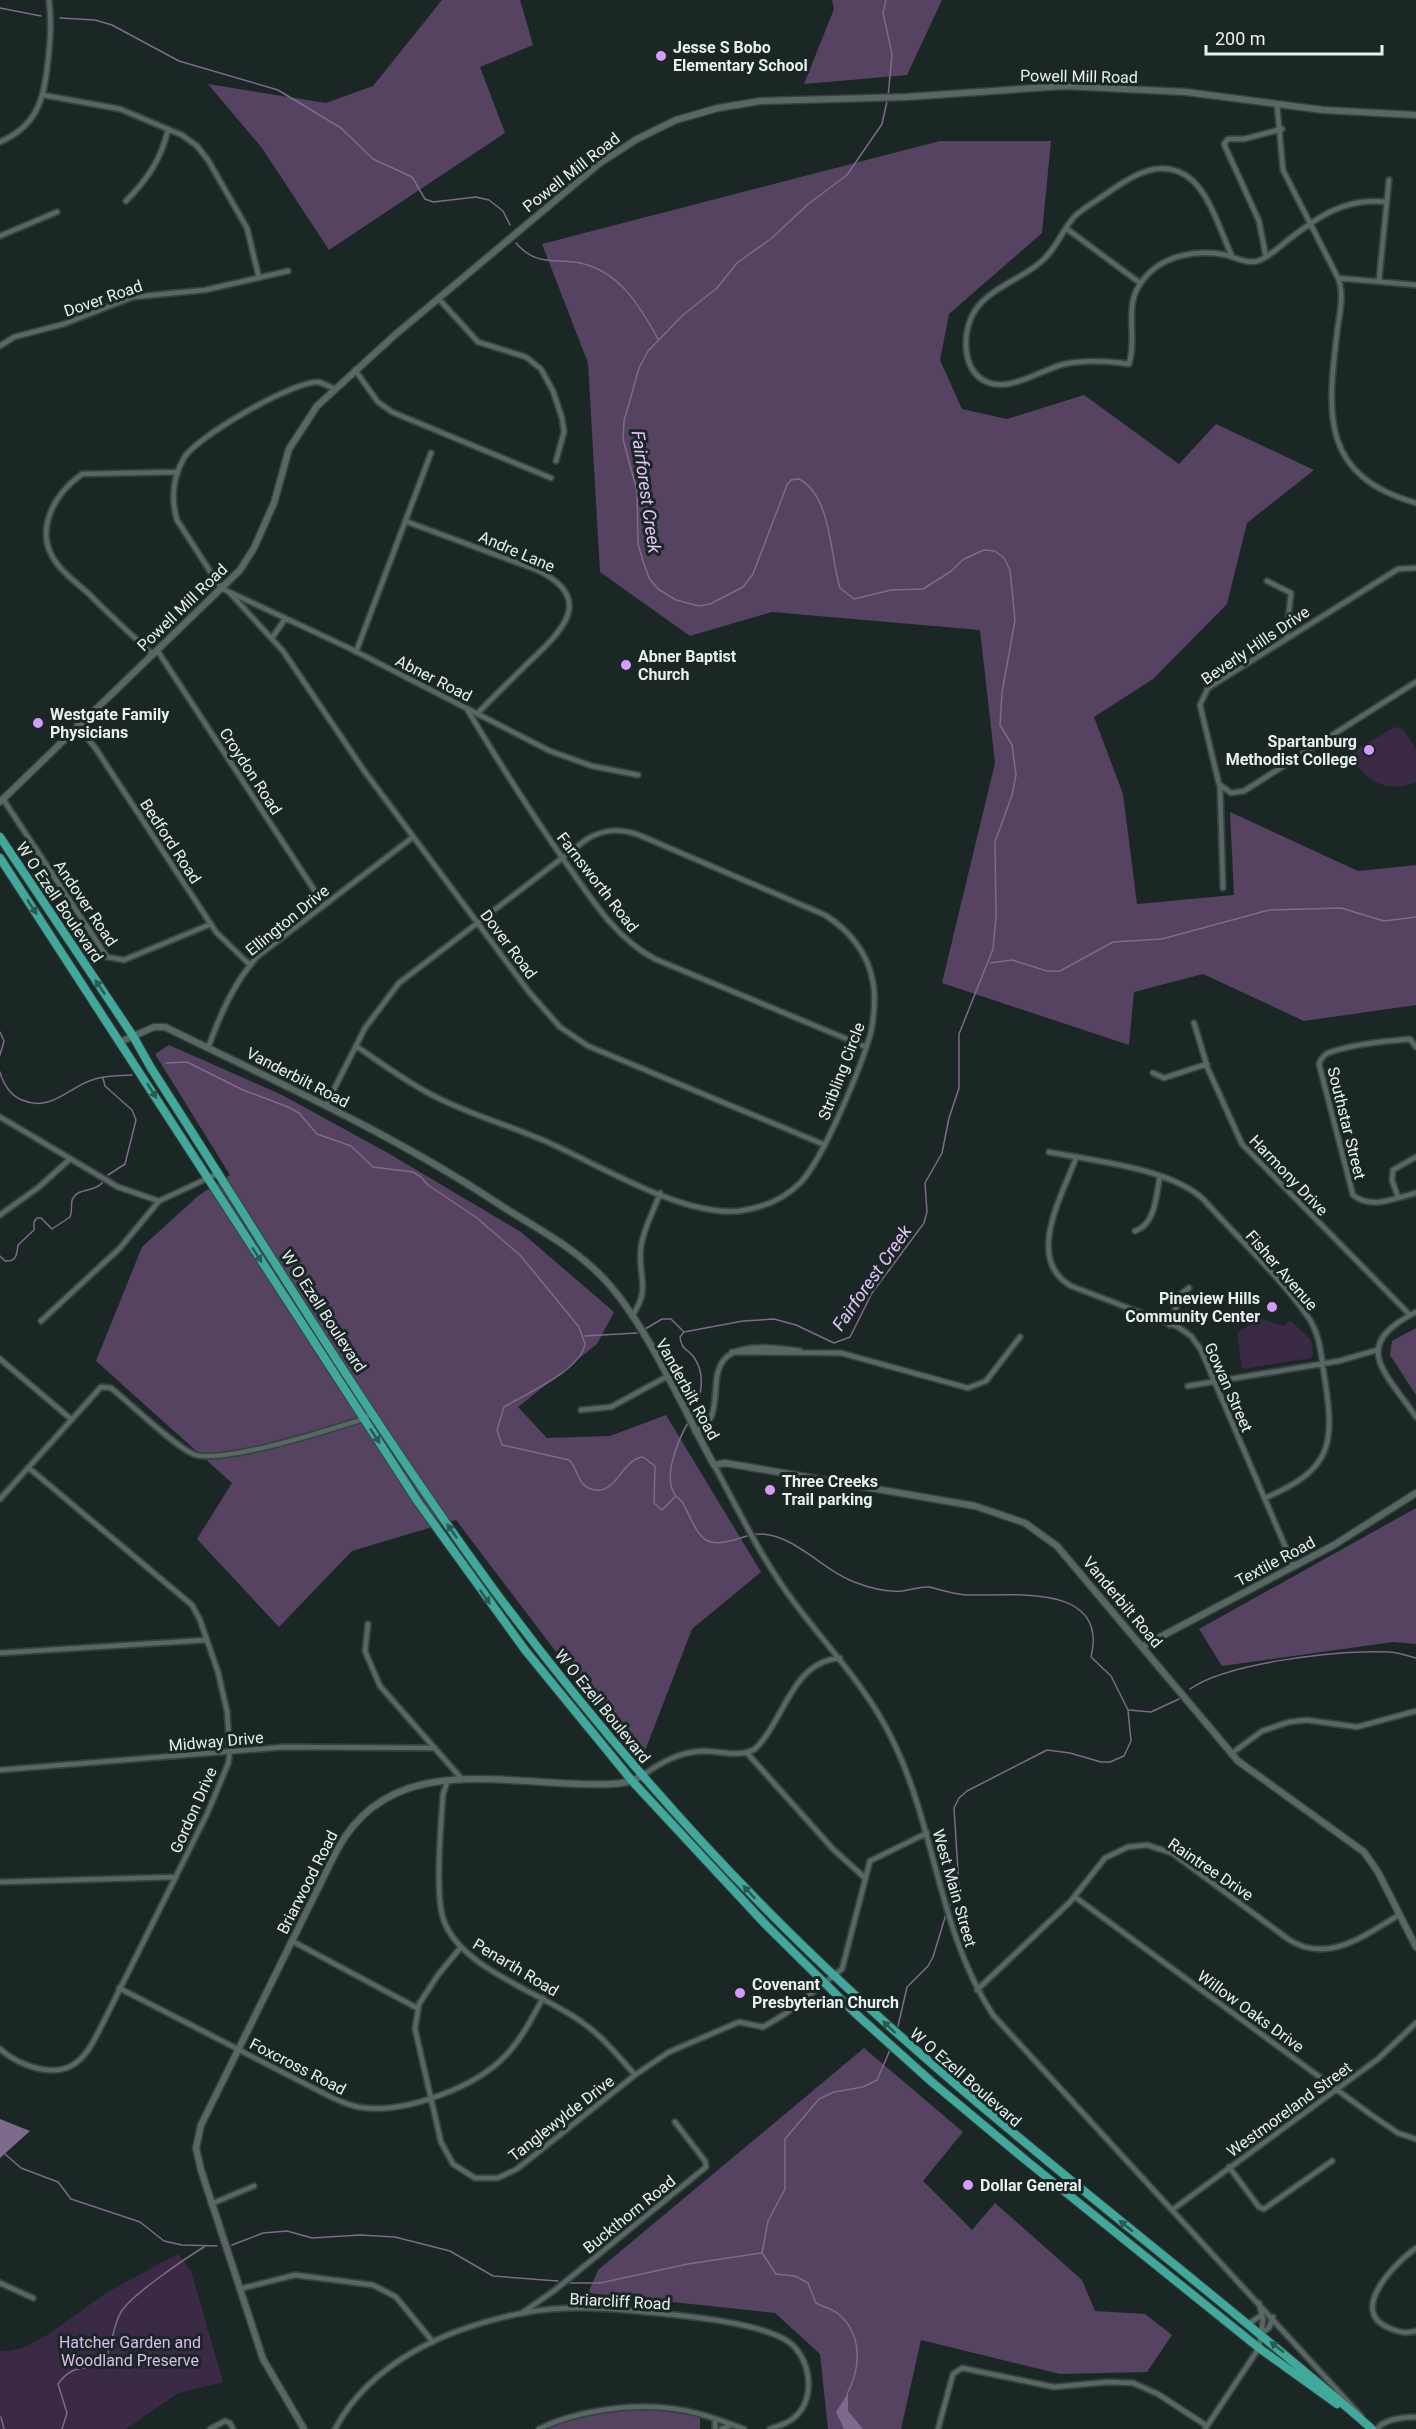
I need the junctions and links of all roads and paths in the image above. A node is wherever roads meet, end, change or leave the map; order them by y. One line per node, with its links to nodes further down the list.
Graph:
1 (49, 0): 2 (street)
2 (43, 95): 5 (street); 7 (street)
3 (1277, 105): 4 (street, Powell Mill Road); 6 (street); 23 (street, Powell Mill Road)
4 (1416, 115)
5 (168, 129): 9 (street); 18 (street)
6 (1282, 129): 12 (street); 16 (street)
7 (0, 142)
8 (1389, 180): 10 (street)
9 (126, 201)
10 (1387, 202): 12 (street); 20 (street)
11 (57, 212): 14 (street)
12 (1310, 223): 16 (street); 19 (street)
13 (1067, 229): 15 (street); 21 (street); 21 (street)
14 (0, 236)
15 (1232, 256): 16 (street); 21 (street)
16 (1266, 257)
17 (288, 271): 18 (street, Dover Road)
18 (259, 278): 24 (street, Dover Road)
19 (1338, 278): 20 (street); 31 (street)
20 (1380, 280): 22 (street)
21 (1140, 283)
22 (1416, 285)
23 (438, 298): 25 (street, Powell Mill Road); 28 (street)
24 (0, 346)
25 (355, 370): 26 (street, Powell Mill Road); 30 (street)
26 (335, 389): 29 (street); 35 (street, Powell Mill Road)
27 (431, 453): 32 (street)
28 (556, 461)
29 (178, 472): 35 (street, Dover Road); 39 (street, Croydon Road)
30 (550, 478)
31 (1416, 503)
32 (405, 521): 40 (street); 43 (street, Andre Lane)
33 (1416, 568): 38 (street, Beverly Hills Drive)
34 (1267, 581): 38 (street)
35 (226, 591): 36 (street, Abner Road); 37 (street, Dover Road); 39 (street, Powell Mill Road)
36 (285, 618): 37 (street); 40 (street, Abner Road)
37 (272, 638): 49 (street, Dover Road)
38 (1286, 638): 46 (street, Beverly Hills Drive)
39 (154, 652): 44 (street, Powell Mill Road); 53 (street, Croydon Road)
40 (356, 652): 42 (street, Abner Road)
41 (1416, 682): 46 (street)
42 (467, 709): 43 (street, Abner Road); 51 (street, Farnsworth Road)
43 (477, 714): 45 (street, Abner Road)
44 (77, 725): 47 (street, Powell Mill Road); 55 (street, Bedford Road)
45 (638, 775)
46 (1220, 786): 52 (street, Beverly Hills Drive)
47 (1, 800): 55 (street, Andover Road)
48 (0, 837): 58 (main road, W O Ezell Boulevard, one-way to 48)
49 (413, 837): 53 (street, Ellington Drive); 54 (street, Dover Road)
50 (0, 858): 59 (main road, W O Ezell Boulevard, one-way to 59)
51 (563, 858): 54 (street, Stribling Circle); 61 (street, Farnsworth Road); 61 (street, Stribling Circle)
52 (1223, 888)
53 (324, 905): 56 (street, Ellington Drive)
54 (477, 922): 60 (street, Stribling Circle); 68 (street, Dover Road)
55 (211, 924): 56 (street, Bedford Road)
56 (250, 965): 63 (street, Ellington Drive)
57 (1194, 1023): 64 (street, Harmony Drive)
58 (133, 1036): 59 (street, Vanderbilt Road); 63 (street, Vanderbilt Road); 73 (main road, W O Ezell Boulevard)
59 (120, 1042): 75 (main road, W O Ezell Boulevard, one-way to 75)
60 (356, 1046): 66 (street, Stribling Circle); 76 (street, Stribling Circle)
61 (866, 1047): 68 (street, Stribling Circle)
62 (1416, 1047): 78 (street, Southstar Street)
63 (208, 1048): 66 (street, Vanderbilt Road)
64 (1207, 1064): 65 (street); 84 (street, Harmony Drive)
65 (1153, 1073)
66 (326, 1105): 85 (street, Vanderbilt Road)
67 (0, 1117): 72 (street)
68 (825, 1145): 76 (street, Stribling Circle)
69 (1049, 1152): 71 (street, Fisher Avenue)
70 (1416, 1156): 78 (street)
71 (1076, 1158): 74 (street, Fisher Avenue); 87 (street, Gowan Street)
72 (70, 1159): 79 (street); 80 (street)
73 (219, 1173): 75 (street); 96 (main road, W O Ezell Boulevard)
74 (1160, 1176): 81 (street); 91 (street, Fisher Avenue)
75 (209, 1180): 79 (street); 99 (main road, W O Ezell Boulevard, one-way to 99)
76 (660, 1193): 85 (street)
77 (1416, 1193): 78 (street, Southstar Street)
78 (1398, 1197)
79 (159, 1201): 86 (street)
80 (0, 1215)
81 (1135, 1231)
82 (1189, 1288): 87 (street)
83 (1416, 1312): 84 (street)
84 (1410, 1315): 89 (street)
85 (632, 1316): 92 (street, Vanderbilt Road)
86 (41, 1321)
87 (1170, 1325): 93 (street, Gowan Street)
88 (1020, 1337): 100 (street)
89 (1377, 1350): 91 (street); 97 (street)
90 (0, 1359): 98 (street)
91 (1322, 1364): 93 (street); 104 (street, Fisher Avenue)
92 (666, 1377): 95 (street); 100 (street, Vanderbilt Road)
93 (1215, 1383): 94 (street); 104 (street, Gowan Street)
94 (1188, 1386)
95 (581, 1410)
96 (373, 1413): 99 (street); 106 (main road, W O Ezell Boulevard)
97 (1416, 1416)
98 (71, 1419): 99 (street); 102 (street)
99 (363, 1419): 107 (main road, W O Ezell Boulevard, one-way to 107)
100 (695, 1431): 101 (street, Vanderbilt Road)
101 (714, 1465): 111 (street, Vanderbilt Road); 113 (street, West Main Street)
102 (29, 1468): 105 (street); 110 (street, Gordon Drive)
103 (1416, 1493): 108 (street, Textile Road)
104 (1265, 1498): 108 (street, Gowan Street)
105 (0, 1499)
106 (430, 1499): 107 (main road); 114 (main road, W O Ezell Boulevard, one-way to 106)
107 (420, 1505): 115 (main road, W O Ezell Boulevard, one-way to 115)
108 (1294, 1567): 111 (street, Textile Road)
109 (368, 1624): 117 (street)
110 (207, 1640): 112 (street); 118 (street, Gordon Drive)
111 (1143, 1646): 120 (street, Vanderbilt Road)
112 (0, 1653)
113 (840, 1658): 119 (street); 126 (street, West Main Street)
114 (571, 1689): 115 (main road); 122 (main road, W O Ezell Boulevard)
115 (563, 1697): 125 (main road, W O Ezell Boulevard)
116 (1416, 1711): 120 (street)
117 (435, 1748): 118 (street, Midway Drive); 123 (street)
118 (230, 1752): 121 (street, Midway Drive); 127 (street, Gordon Drive)
119 (747, 1753): 122 (street); 128 (street)
120 (1231, 1754): 131 (street, Vanderbilt Road)
121 (0, 1770)
122 (643, 1775): 125 (street); 135 (main road, W O Ezell Boulevard, one-way to 122)
123 (461, 1778): 124 (street, Briarwood Road); 125 (street, Briarwood Road)
124 (448, 1780): 132 (street, Briarwood Road); 133 (street, Penarth Road)
125 (633, 1782): 136 (main road, W O Ezell Boulevard)
126 (927, 1833): 128 (street); 138 (street, West Main Street)
127 (176, 1877): 129 (street); 137 (street, Gordon Drive)
128 (865, 1878): 135 (street)
129 (0, 1882)
130 (1075, 1897): 131 (street, Raintree Drive); 138 (street, Raintree Drive); 145 (street, Willow Oaks Drive)
131 (1399, 1915): 134 (street, Vanderbilt Road)
132 (292, 1941): 140 (street); 143 (street, Briarwood Road)
133 (461, 1947): 139 (street, Penarth Road); 140 (street)
134 (1416, 1947)
135 (832, 1975): 136 (street, Tanglewylde Drive); 147 (main road, W O Ezell Boulevard, one-way to 135)
136 (823, 1982): 144 (street, Tanglewylde Drive); 149 (main road, W O Ezell Boulevard)
137 (119, 1988): 142 (street, Gordon Drive); 143 (street, Foxcross Road)
138 (977, 1990): 157 (street, West Main Street)
139 (543, 1998): 144 (street, Penarth Road); 146 (street, Foxcross Road)
140 (417, 2008): 146 (street, Tanglewylde Drive)
141 (1416, 2023): 145 (street, Westmoreland Street)
142 (0, 2049)
143 (240, 2050): 146 (street, Foxcross Road); 156 (street, Briarwood Road)
144 (635, 2075): 146 (street, Tanglewylde Drive)
145 (1337, 2089): 150 (street, Willow Oaks Drive); 152 (street, Westmoreland Street)
146 (429, 2098)
147 (996, 2121): 149 (main road); 153 (main road, W O Ezell Boulevard)
148 (675, 2122): 167 (street, Buckthorn Road)
149 (989, 2130): 154 (main road, W O Ezell Boulevard)
150 (1416, 2139)
151 (1332, 2161): 152 (street)
152 (1229, 2167): 157 (street, Westmoreland Street)
153 (1056, 2170): 154 (main road); 158 (main road, W O Ezell Boulevard, one-way to 153)
154 (1049, 2180): 160 (main road, W O Ezell Boulevard)
155 (254, 2186): 156 (street)
156 (211, 2204): 163 (street, Briarwood Road)
157 (1172, 2210): 166 (street, West Main Street)
158 (1146, 2242): 160 (main road); 162 (main road, W O Ezell Boulevard)
159 (1416, 2248): 171 (street)
160 (1138, 2251): 164 (main road, W O Ezell Boulevard)
161 (0, 2283): 165 (street)
162 (1204, 2288): 164 (main road); 170 (main road, W O Ezell Boulevard)
163 (239, 2289): 173 (street); 178 (street, Briarwood Road)
164 (1197, 2297): 174 (main road, W O Ezell Boulevard)
165 (33, 2298)
166 (1258, 2302): 168 (street, West Main Street); 169 (street, West Main Street)
167 (522, 2313): 173 (street, Briarcliff Road); 188 (street, Briarcliff Road)
168 (1262, 2315): 170 (street); 172 (street, West Main Street)
169 (1273, 2317): 172 (street); 190 (street, West Main Street)
170 (1248, 2324): 172 (main road, W O Ezell Boulevard)
171 (1416, 2331)
172 (1260, 2334): 174 (street, West Main Street); 190 (main road, W O Ezell Boulevard, one-way to 172)
173 (433, 2342): 179 (street, Briarcliff Road)
174 (1259, 2348): 180 (street); 190 (main road, W O Ezell Boulevard)
175 (1416, 2416): 190 (street)
176 (715, 2419): 177 (street); 184 (street); 185 (street)
177 (732, 2425): 186 (street); 187 (street)
178 (305, 2428)
179 (336, 2428): 183 (street, Briarcliff Road)
180 (1206, 2428): 189 (street)
181 (210, 2429): 182 (street)
182 (233, 2429)
183 (330, 2429)
184 (539, 2429)
185 (714, 2429)
186 (721, 2429)
187 (744, 2429)
188 (770, 2429)
189 (938, 2429)
190 (1374, 2429)

